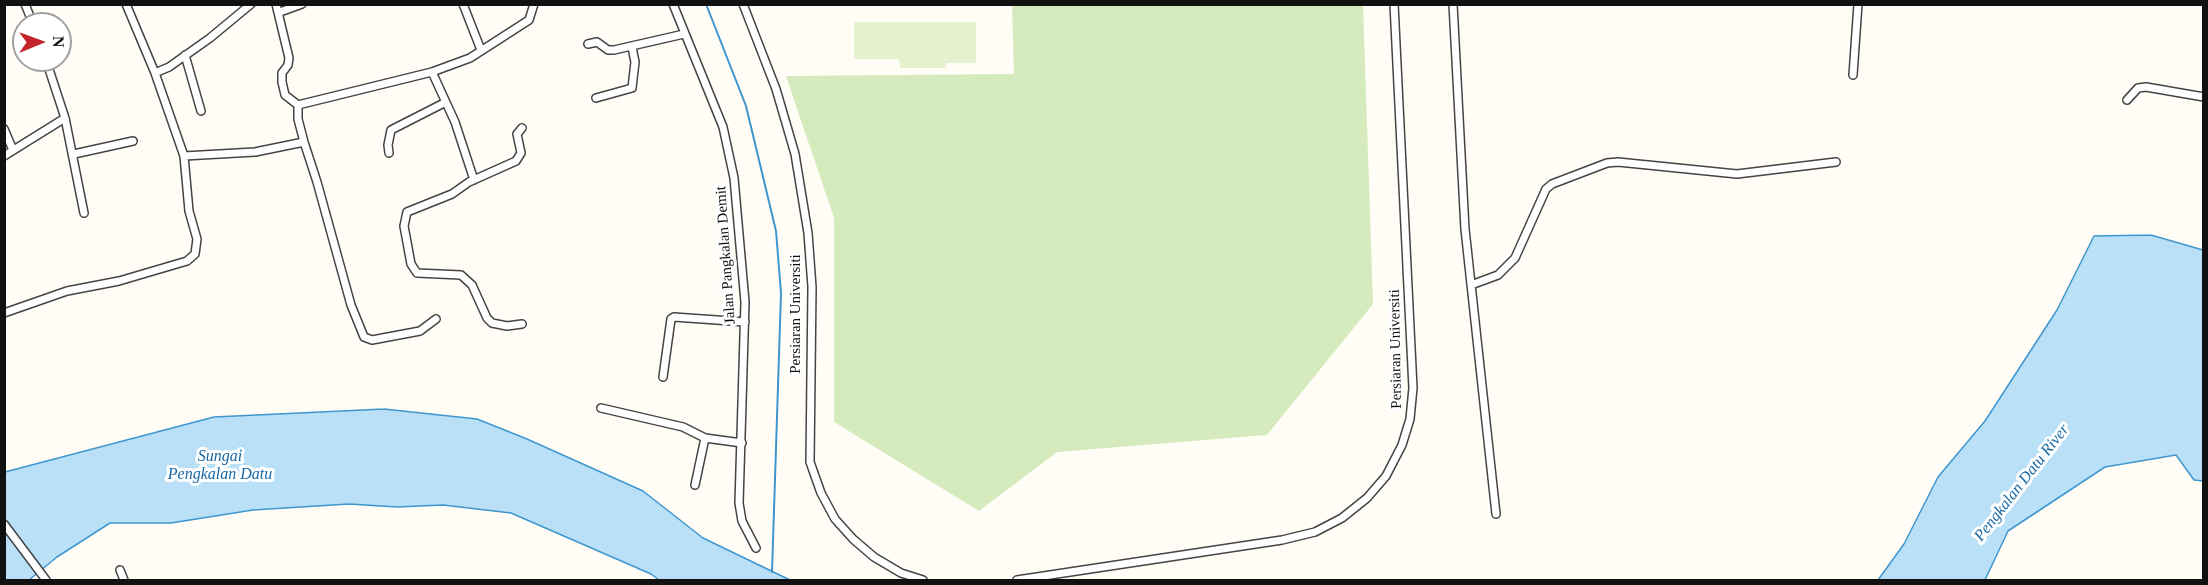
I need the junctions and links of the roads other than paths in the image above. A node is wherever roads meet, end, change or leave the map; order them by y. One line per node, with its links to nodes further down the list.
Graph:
1 (126, 4): 19 (street)
2 (251, 4): 16 (street)
3 (302, 4): 11 (street)
4 (463, 4): 15 (street)
5 (534, 4): 15 (street)
6 (674, 4): 12 (street, Jalan Pangkalan Demit)
7 (743, 4): 56 (street, Persiaran Universiti)
8 (1394, 4): 57 (street, Persiaran Universiti)
9 (1453, 4): 40 (street)
10 (1858, 4): 20 (street)
11 (278, 8): 25 (street)
12 (684, 34): 14 (street); 43 (street, Jalan Pangkalan Demit)
13 (588, 44): 14 (street)
14 (632, 47): 22 (street)
15 (481, 50): 18 (street)
16 (184, 55): 19 (street); 26 (street)
17 (50, 72): 27 (street)
18 (432, 72): 24 (street); 25 (street)
19 (155, 73): 36 (street)
20 (1853, 75)
21 (2204, 97): 23 (street)
22 (596, 98)
23 (2127, 100)
24 (444, 103): 33 (street); 38 (street)
25 (298, 105): 31 (street)
26 (201, 111)
27 (65, 118): 32 (street); 34 (street)
28 (522, 128): 38 (street)
29 (4, 129): 32 (street)
30 (133, 141): 34 (street)
31 (304, 142): 36 (street); 42 (street)
32 (13, 150): 35 (street)
33 (389, 153)
34 (74, 154): 39 (street)
35 (4, 156)
36 (184, 156): 41 (street)
37 (1836, 162): 40 (street)
38 (474, 180): 44 (street)
39 (84, 213)
40 (1471, 285): 50 (street)
41 (4, 313)
42 (436, 319)
43 (745, 322): 45 (street); 48 (street, Jalan Pangkalan Demit)
44 (522, 324)
45 (663, 377)
46 (601, 408): 47 (street)
47 (705, 438): 48 (street); 49 (street)
48 (742, 443): 52 (street, Jalan Pangkalan Demit)
49 (695, 484)
50 (1496, 514)
51 (4, 524): 54 (street)
52 (756, 548)
53 (120, 570): 55 (street)
54 (45, 579)
55 (123, 580)
56 (923, 580)
57 (1017, 580)

